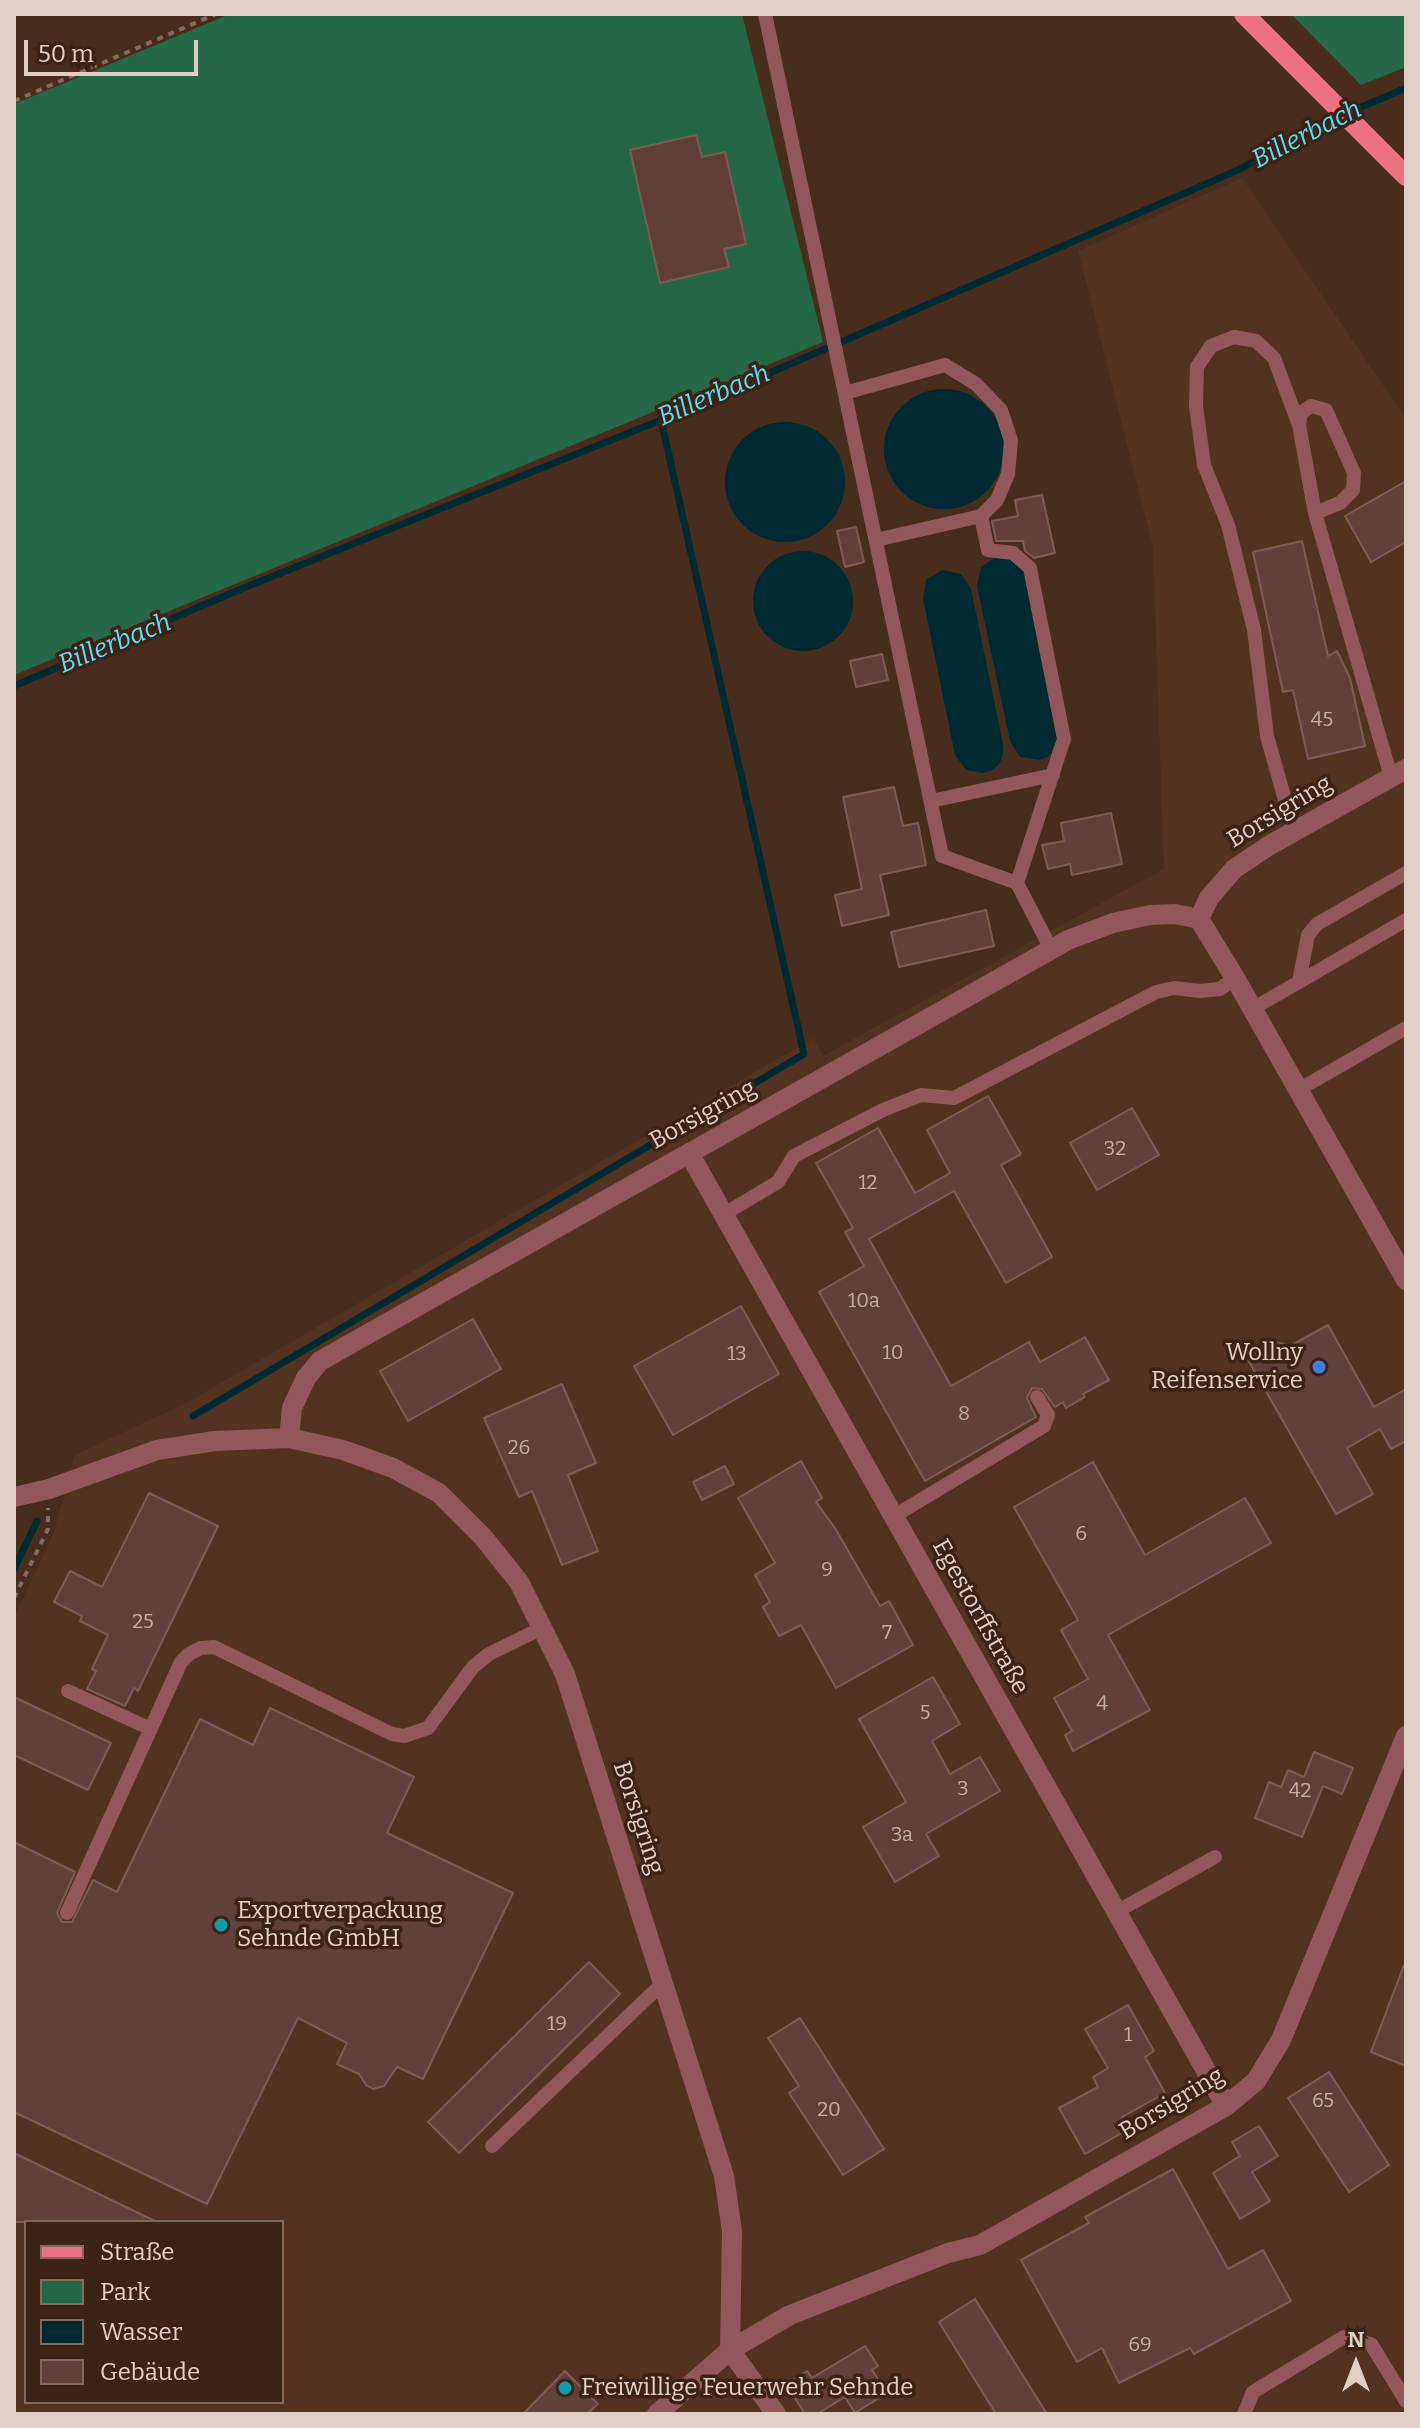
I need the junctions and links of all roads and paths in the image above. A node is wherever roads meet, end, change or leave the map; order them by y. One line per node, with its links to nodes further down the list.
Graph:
1 (216, 14): 4 (path)
2 (765, 14): 7 (lane)
3 (1244, 14): 6 (main road)
4 (208, 16): 5 (path)
5 (14, 101)
6 (1406, 176)
7 (845, 393): 10 (lane); 11 (lane)
8 (1299, 425): 9 (lane); 9 (lane); 15 (lane)
9 (1315, 513): 12 (lane)
10 (981, 516): 11 (lane); 13 (lane)
11 (876, 540): 14 (lane)
12 (1399, 773): 15 (street, Borsigring)
13 (1053, 775): 14 (lane); 17 (lane)
14 (931, 801): 17 (lane)
15 (1294, 832): 18 (street, Borsigring)
16 (1406, 873): 22 (lane)
17 (1017, 883): 20 (lane)
18 (1199, 919): 20 (street, Borsigring); 21 (street)
19 (1406, 920): 22 (lane)
20 (1051, 949): 26 (street, Borsigring)
21 (1235, 978): 23 (street); 27 (lane)
22 (1299, 982): 23 (lane)
23 (1252, 1009): 25 (street)
24 (1406, 1028): 25 (lane)
25 (1298, 1090): 29 (street)
26 (689, 1153): 27 (street, Egestorffstraße); 32 (street, Borsigring)
27 (724, 1214): 35 (street, Egestorffstraße)
28 (1406, 1237): 29 (street)
29 (1387, 1247): 30 (street)
30 (1406, 1280)
31 (1037, 1397): 35 (lane)
32 (289, 1438): 33 (street, Borsigring); 37 (street, Borsigring)
33 (49, 1489): 34 (street, Borsigring); 36 (path)
34 (14, 1497)
35 (894, 1516): 42 (street, Egestorffstraße)
36 (14, 1598)
37 (542, 1628): 39 (lane); 44 (street, Borsigring)
38 (68, 1691): 39 (lane)
39 (151, 1729): 43 (lane)
40 (1406, 1736): 45 (street, Borsigring)
41 (1215, 1857): 42 (lane)
42 (1116, 1912): 45 (street, Egestorffstraße)
43 (67, 1913)
44 (663, 1983): 46 (lane); 47 (street, Borsigring)
45 (1226, 2106): 47 (street, Borsigring)
46 (492, 2146)
47 (730, 2350): 49 (street, Borsigring); 50 (street)
48 (1406, 2401): 51 (lane)
49 (657, 2414)
50 (776, 2414)
51 (1244, 2414)

